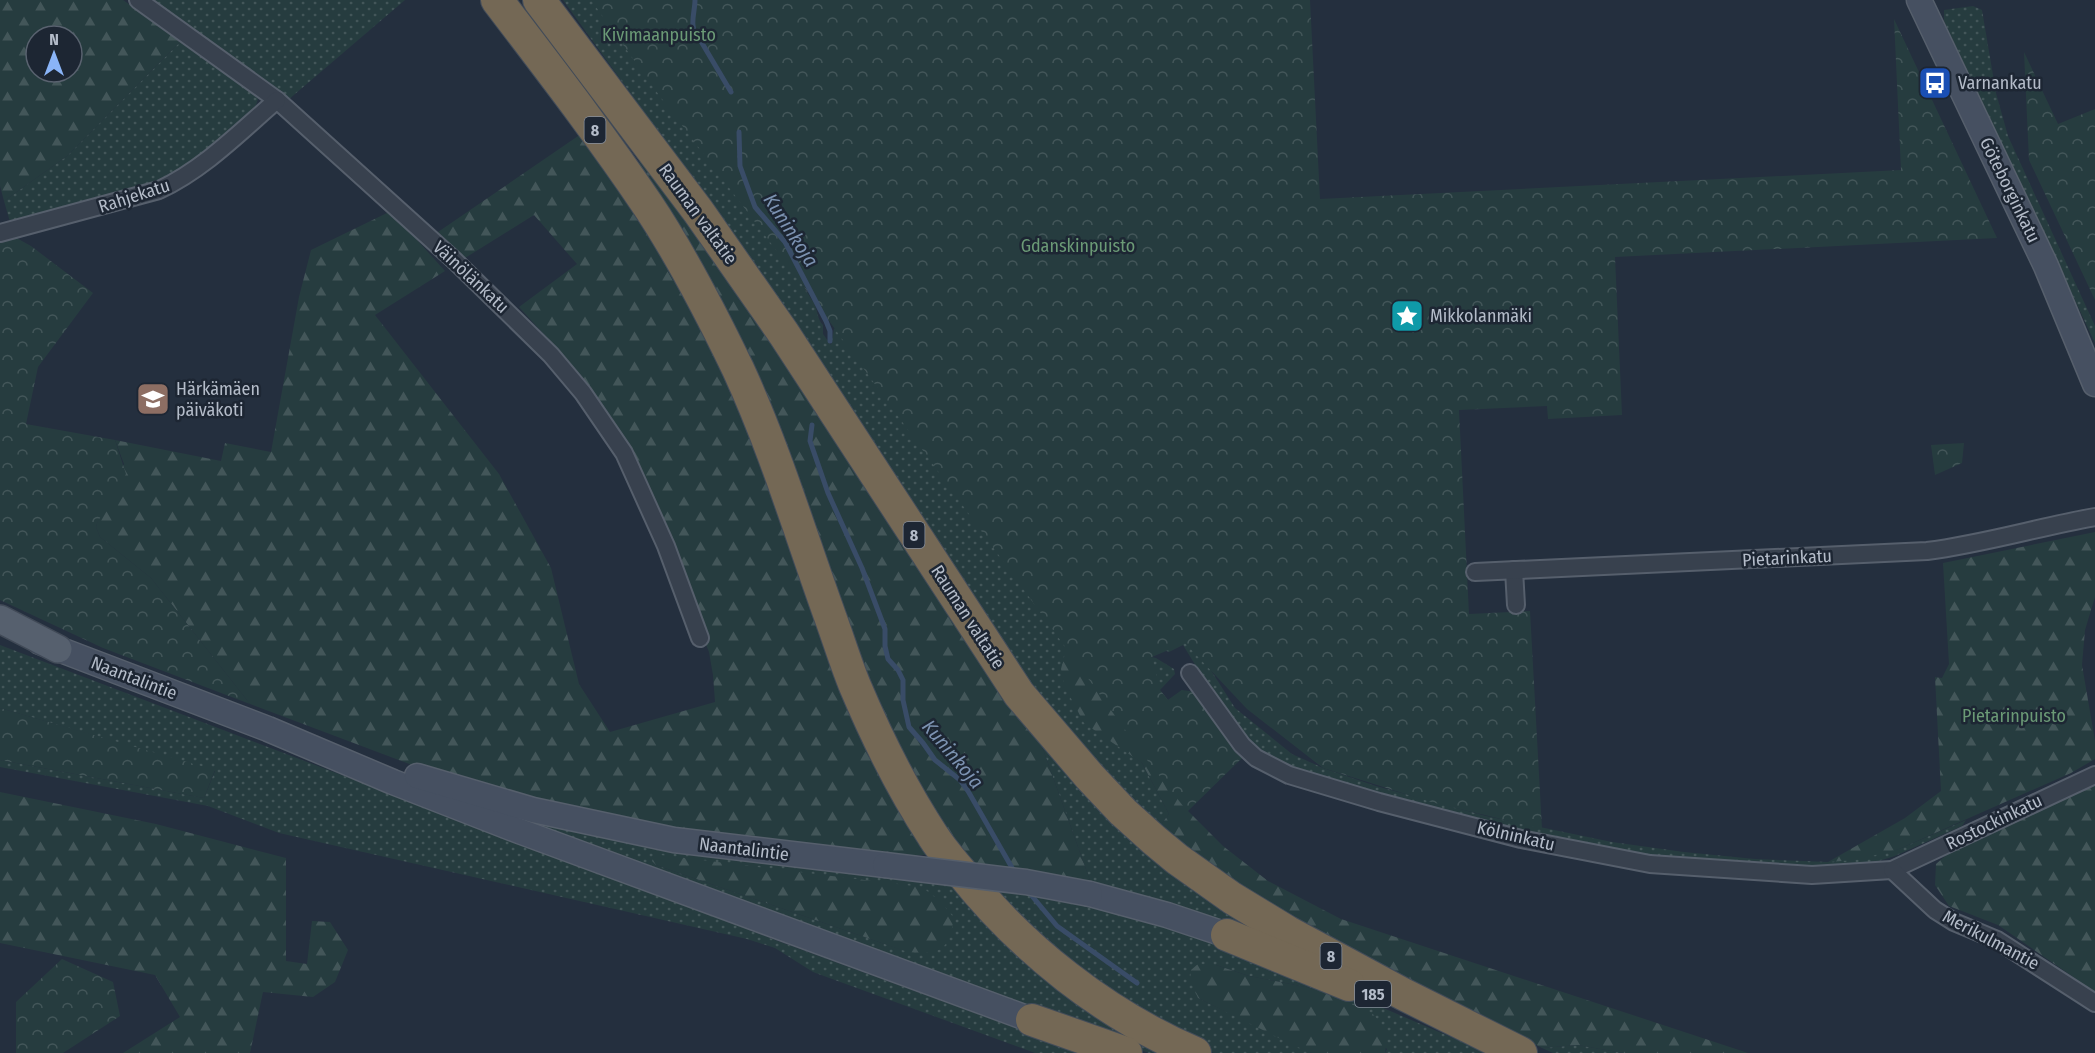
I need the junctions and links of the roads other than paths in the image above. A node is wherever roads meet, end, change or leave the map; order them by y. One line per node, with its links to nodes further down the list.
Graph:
1 (138, 0): 5 (street, Väinölänkatu)
2 (497, 0): 24 (highway, Rauman valtatie / 8)
3 (539, 0): 25 (highway, Rauman valtatie / 8)
4 (1919, 0): 7 (main road, Göteborginkatu)
5 (277, 100): 6 (street, Rahjekatu); 14 (street, Väinölänkatu)
6 (0, 233)
7 (2095, 384)
8 (2095, 517): 9 (street, Pietarinkatu)
9 (1514, 570): 10 (street, Pietarinkatu); 11 (street)
10 (1475, 572)
11 (1516, 605)
12 (0, 619): 15 (main road)
13 (0, 627): 15 (main road, Naantalintie / 185)
14 (700, 638)
15 (58, 649): 17 (main road, Naantalintie / 185)
16 (1190, 673): 19 (street, Kölninkatu)
17 (268, 729): 20 (main road, Naantalintie / 185, bridge); 22 (main road, Naantalintie / 185)
18 (2095, 775): 19 (street, Rostockinkatu)
19 (1892, 870): 21 (street, Merikulmantie)
20 (1227, 935): 25 (highway, 185)
21 (2095, 1003)
22 (1032, 1020): 23 (highway, 185)
23 (1126, 1053)
24 (1195, 1053)
25 (1521, 1053)

